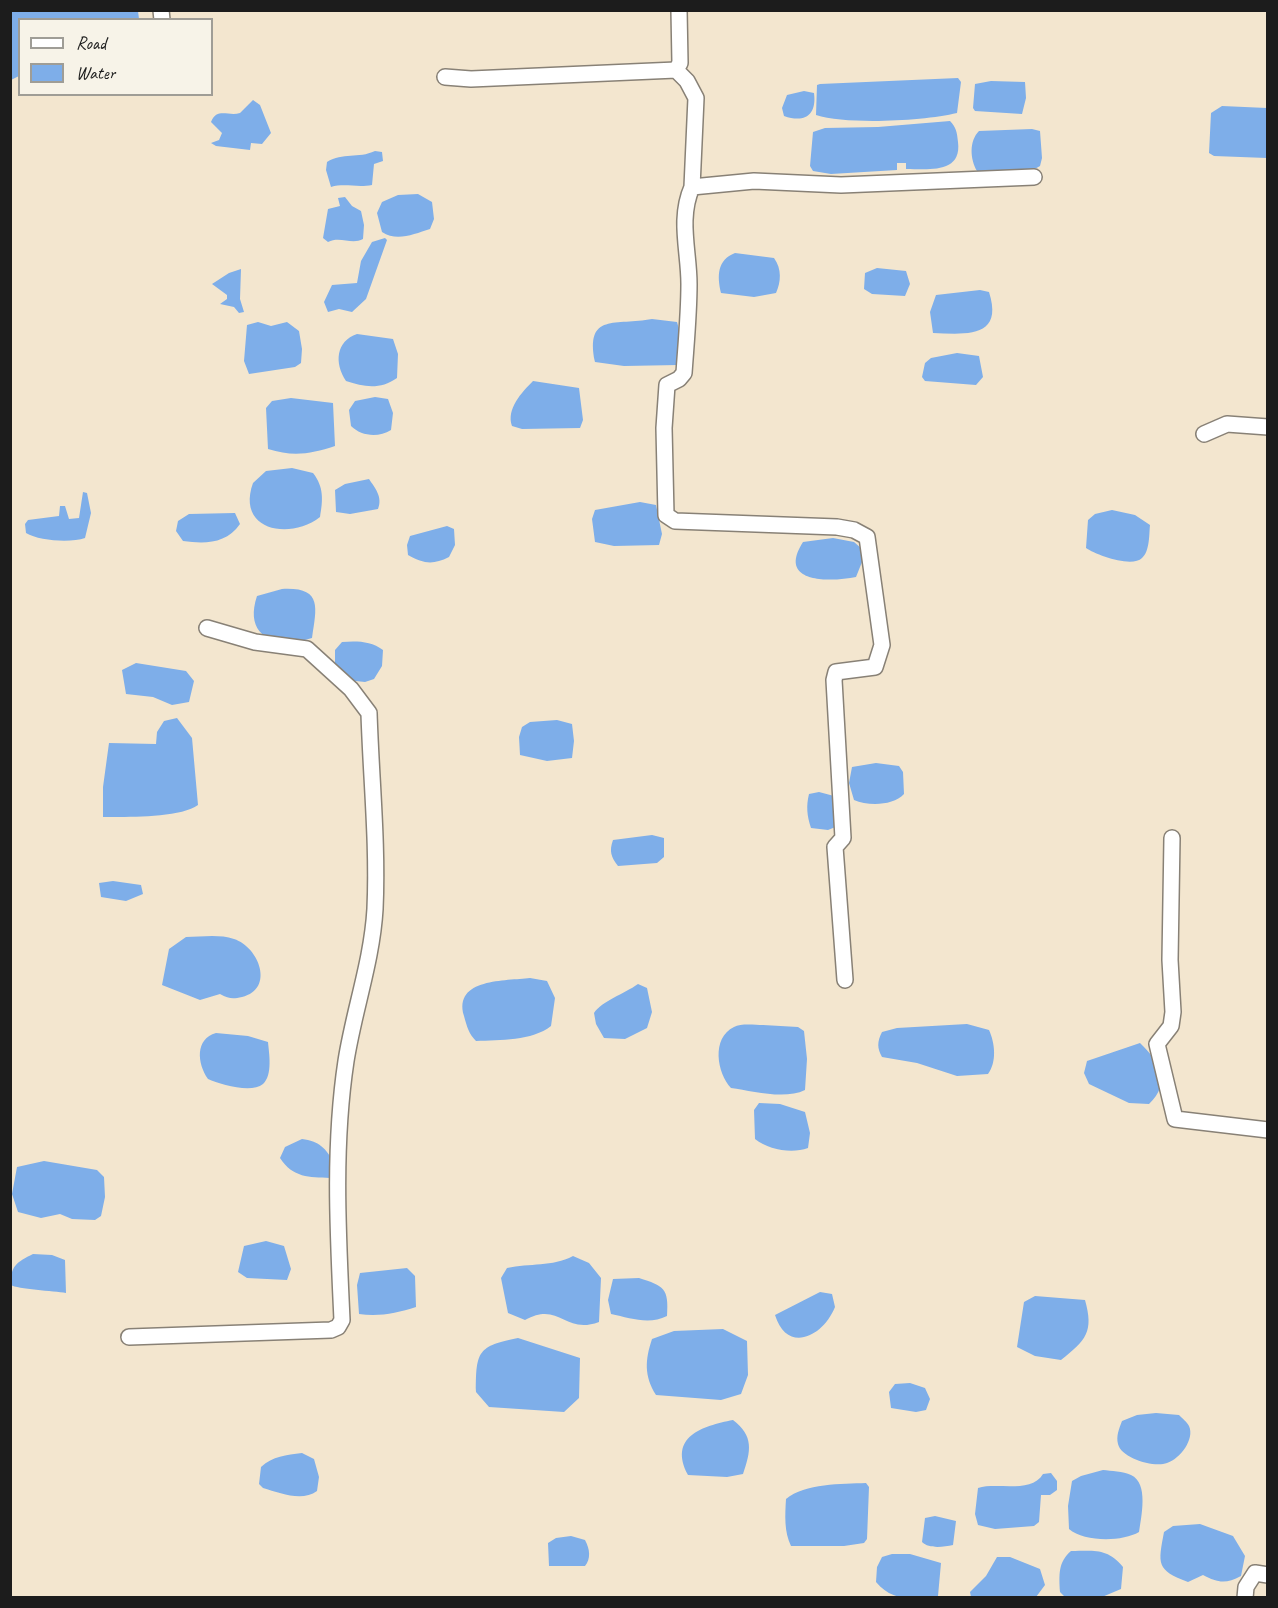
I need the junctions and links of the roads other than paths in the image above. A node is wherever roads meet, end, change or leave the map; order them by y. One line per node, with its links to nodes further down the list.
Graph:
1 (679, 10): 2 (street)
2 (676, 70): 3 (street); 5 (street)
3 (445, 77)
4 (1034, 177): 5 (street)
5 (692, 187): 10 (street)
6 (1268, 427): 7 (street)
7 (1203, 434)
8 (207, 628): 12 (street)
9 (1172, 838): 11 (street)
10 (845, 980)
11 (1268, 1130)
12 (129, 1337)
13 (1268, 1575): 14 (street)
14 (1245, 1598)

